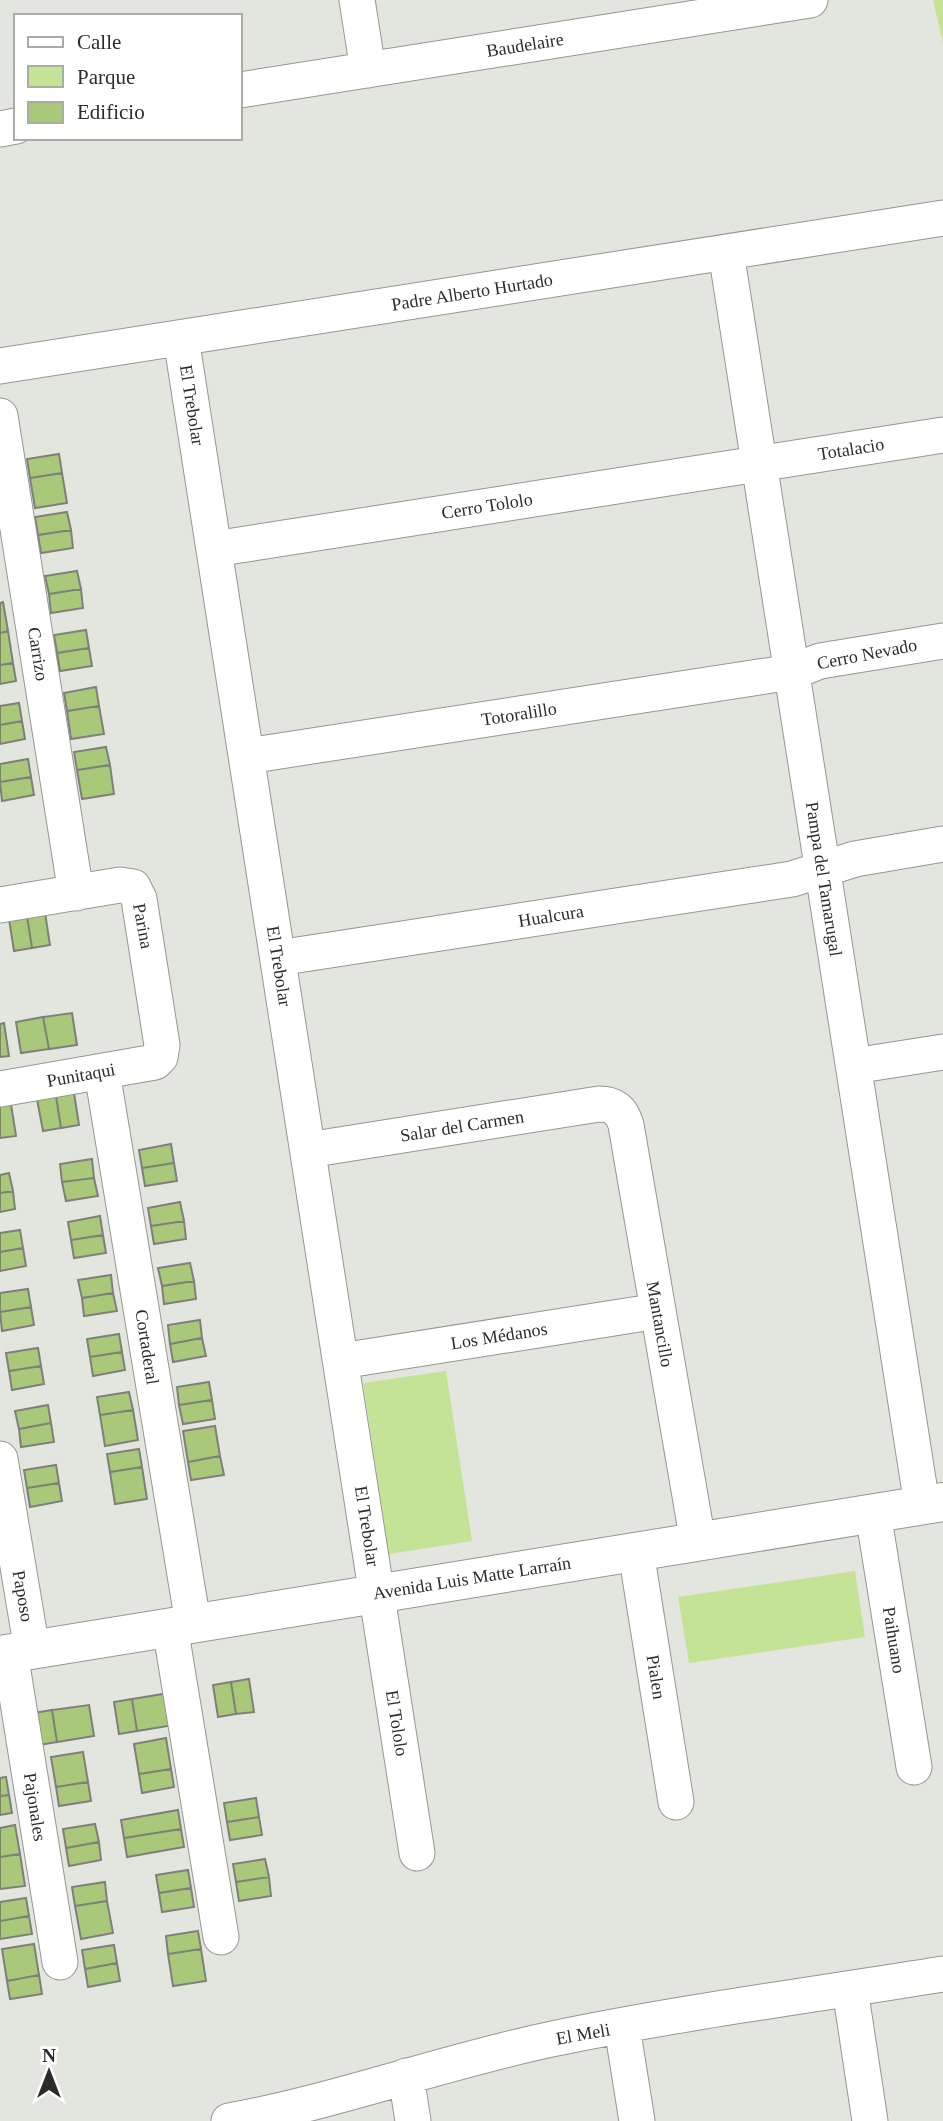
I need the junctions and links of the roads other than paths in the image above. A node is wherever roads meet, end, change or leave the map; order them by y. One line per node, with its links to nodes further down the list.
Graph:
1 (357, 0): 3 (street)
2 (810, 0): 3 (street, Baudelaire)
3 (368, 70): 4 (street, Baudelaire)
4 (242, 90)
5 (943, 218): 6 (street, Padre Alberto Hurtado)
6 (726, 252): 7 (street, Padre Alberto Hurtado); 11 (street, Pampa del Tamarugal)
7 (181, 338): 8 (street, Padre Alberto Hurtado); 12 (street, El Trebolar)
8 (0, 366)
9 (0, 416): 18 (street, Carrizo)
10 (943, 435): 11 (street, Totalacio)
11 (759, 463): 12 (street, Cerro Tololo); 14 (street, Pampa del Tamarugal)
12 (214, 549): 15 (street, El Trebolar)
13 (943, 641): 14 (street, Cerro Nevado)
14 (792, 672): 15 (street, Totoralillo); 17 (street, Pampa del Tamarugal)
15 (247, 756): 20 (street, El Trebolar)
16 (943, 844): 17 (street, Hualcura)
17 (823, 869): 20 (street, Hualcura); 23 (street, Pampa del Tamarugal)
18 (76, 892): 19 (street, Parina); 22 (street, Parina)
19 (0, 905)
20 (278, 958): 27 (street, El Trebolar)
21 (943, 1052): 23 (street)
22 (160, 1057): 24 (street, Punitaqui)
23 (853, 1066): 31 (street, Pampa del Tamarugal)
24 (102, 1072): 25 (street, Punitaqui); 36 (street, Cortaderal)
25 (0, 1089)
26 (616, 1108): 27 (street, Salar del Carmen); 28 (street, Mantancillo)
27 (308, 1150): 29 (street, El Trebolar)
28 (658, 1311): 29 (street, Los Médanos); 33 (street, Mantancillo)
29 (341, 1362): 35 (street, El Trebolar)
30 (0, 1459): 37 (street, Paposo)
31 (933, 1504): 32 (street, Avenida Luis Matte Larraín)
32 (873, 1514): 33 (street, Avenida Luis Matte Larraín); 38 (street, Paihuano)
33 (698, 1542): 34 (street, Avenida Luis Matte Larraín)
34 (636, 1552): 35 (street, Avenida Luis Matte Larraín); 39 (street, Pialen)
35 (377, 1594): 36 (street, Avenida Luis Matte Larraín); 40 (street, El Tololo)
36 (182, 1625): 37 (street, Avenida Luis Matte Larraín); 41 (street, Cortaderal)
37 (14, 1652): 42 (street, Pajonales)
38 (914, 1767)
39 (676, 1802)
40 (416, 1853)
41 (221, 1937)
42 (60, 1962)
43 (943, 1974): 44 (street, El Meli)
44 (850, 1989): 45 (street, El Meli); 50 (street)
45 (622, 2027): 46 (street, El Meli); 49 (street)
46 (406, 2076): 47 (street, El Meli); 48 (street)
47 (229, 2121)
48 (413, 2121)
49 (637, 2121)
50 (870, 2121)

